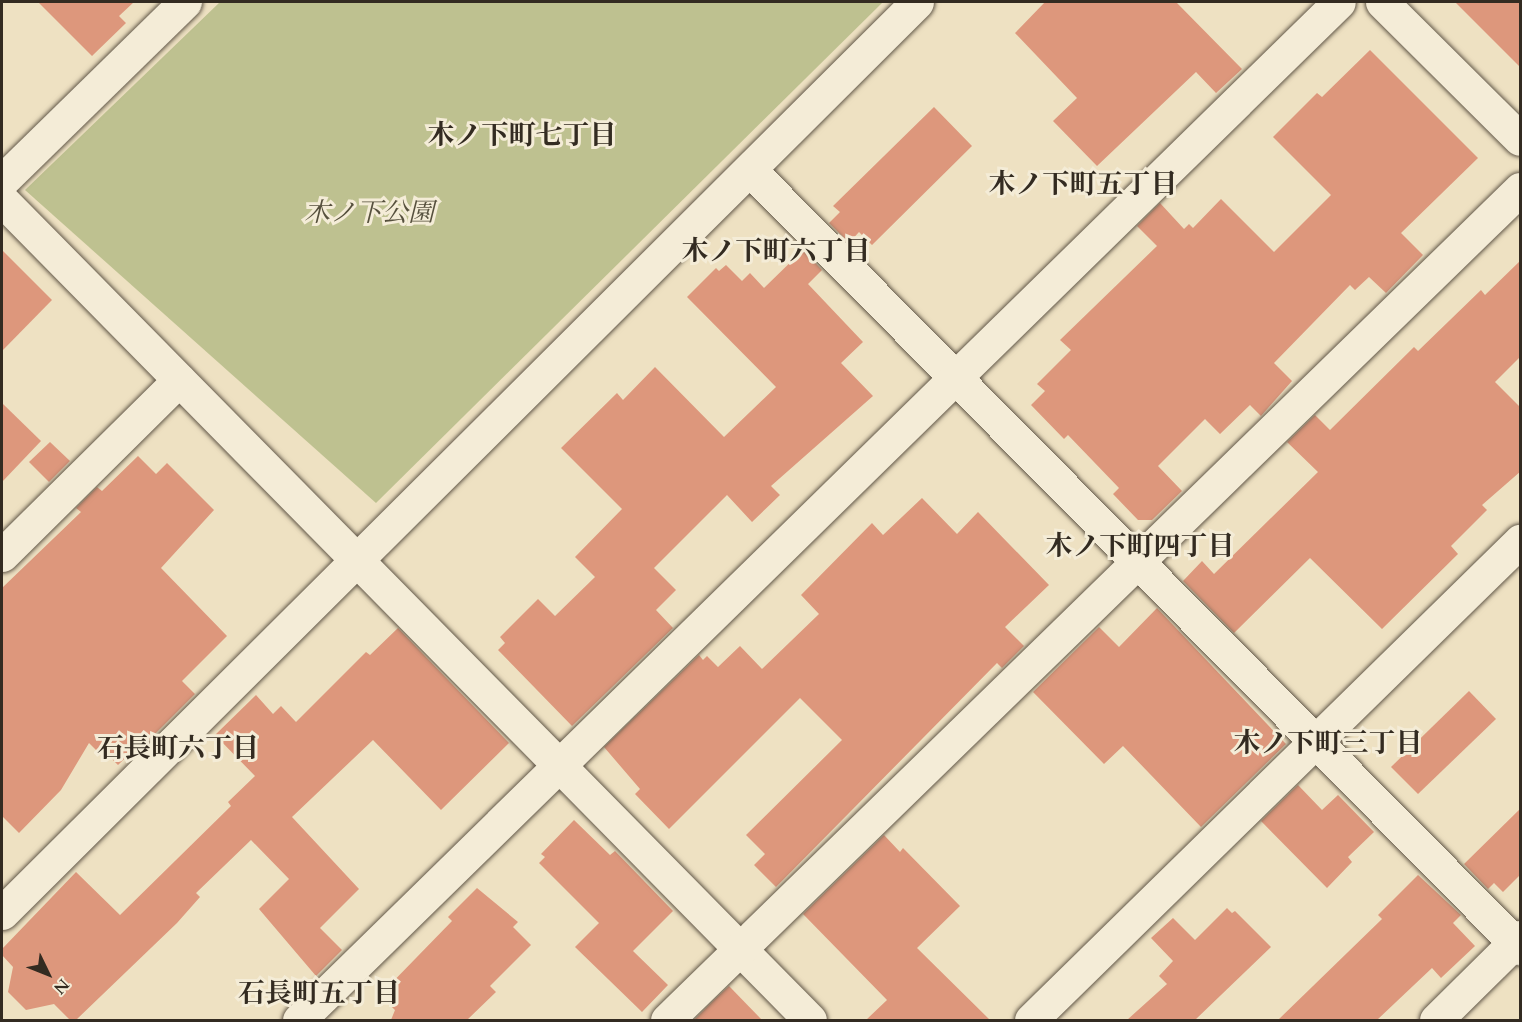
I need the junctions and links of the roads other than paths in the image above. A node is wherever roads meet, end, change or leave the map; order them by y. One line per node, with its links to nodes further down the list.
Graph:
1 (185, 2): 7 (street)
2 (917, 2): 6 (street)
3 (1339, 2): 10 (street)
4 (1382, 2): 5 (street)
5 (1521, 139)
6 (750, 170): 10 (street); 14 (street)
7 (2, 181)
8 (1521, 189): 15 (street)
9 (2, 200): 11 (street)
10 (955, 377): 15 (street); 17 (street)
11 (179, 380): 13 (street); 14 (street)
12 (1521, 541): 16 (street)
13 (2, 555)
14 (356, 560): 17 (street); 18 (street)
15 (1139, 562): 16 (street); 20 (street)
16 (1316, 741): 19 (street); 24 (street)
17 (559, 766): 20 (street); 21 (street)
18 (2, 914)
19 (1519, 943): 25 (street)
20 (740, 950): 22 (street); 23 (street)
21 (299, 1020)
22 (667, 1020)
23 (810, 1020)
24 (1031, 1020)
25 (1436, 1020)

